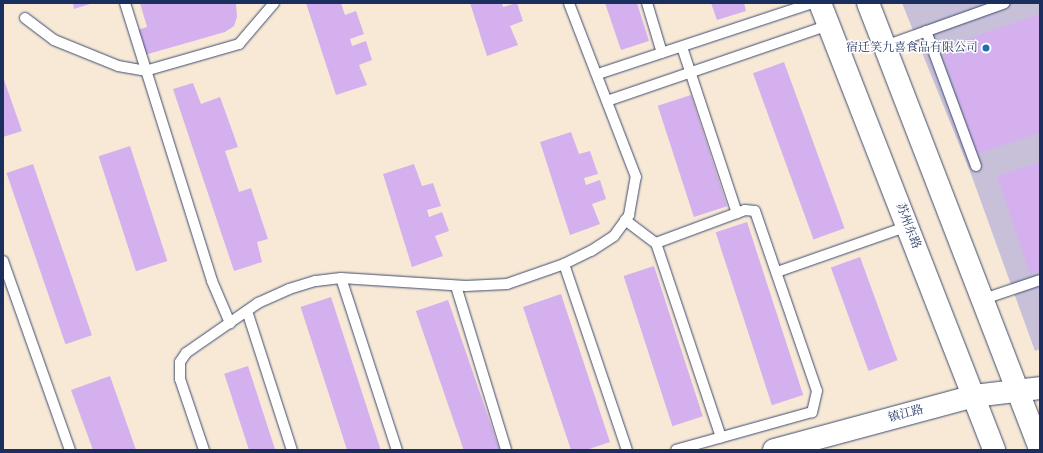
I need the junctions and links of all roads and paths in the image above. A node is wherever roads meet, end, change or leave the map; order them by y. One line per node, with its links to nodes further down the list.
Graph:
1 (125, 3): 15 (lane)
2 (274, 3): 15 (lane)
3 (569, 3): 17 (lane)
4 (647, 3): 14 (lane)
5 (813, 3): 12 (lane)
6 (820, 3): 10 (main road, 苏州东路)
7 (868, 3): 13 (main road)
8 (1005, 3): 11 (lane)
9 (25, 18): 15 (lane)
10 (829, 25): 16 (lane); 22 (main road, 苏州东路)
11 (926, 31): 13 (lane); 19 (lane)
12 (682, 46): 14 (lane); 16 (lane)
13 (885, 46): 30 (main road)
14 (662, 53): 17 (lane)
15 (145, 71): 32 (lane)
16 (691, 72): 18 (lane); 20 (lane)
17 (598, 74): 18 (lane)
18 (607, 101): 21 (lane)
19 (976, 166)
20 (737, 213): 23 (lane); 26 (lane)
21 (626, 220): 23 (lane); 25 (lane)
22 (908, 226): 26 (lane); 35 (main road, 苏州东路)
23 (656, 243): 36 (lane)
24 (3, 261): 38 (lane)
25 (564, 264): 29 (lane); 43 (lane)
26 (777, 272): 36 (lane)
27 (341, 278): 29 (lane); 31 (lane); 41 (lane)
28 (1040, 280): 30 (lane)
29 (456, 286): 42 (lane)
30 (984, 299): 34 (main road)
31 (247, 311): 32 (lane); 40 (lane)
32 (230, 323): 39 (lane)
33 (1040, 388): 34 (main road, 镇江路)
34 (1018, 390): 35 (main road, 镇江路); 37 (main road)
35 (974, 396): 45 (main road, 镇江路); 46 (main road, 苏州东路)
36 (722, 437): 44 (lane)
37 (1040, 448)
38 (70, 450)
39 (204, 450)
40 (292, 450)
41 (396, 450)
42 (506, 450)
43 (627, 450)
44 (676, 450)
45 (774, 450)
46 (994, 450)

